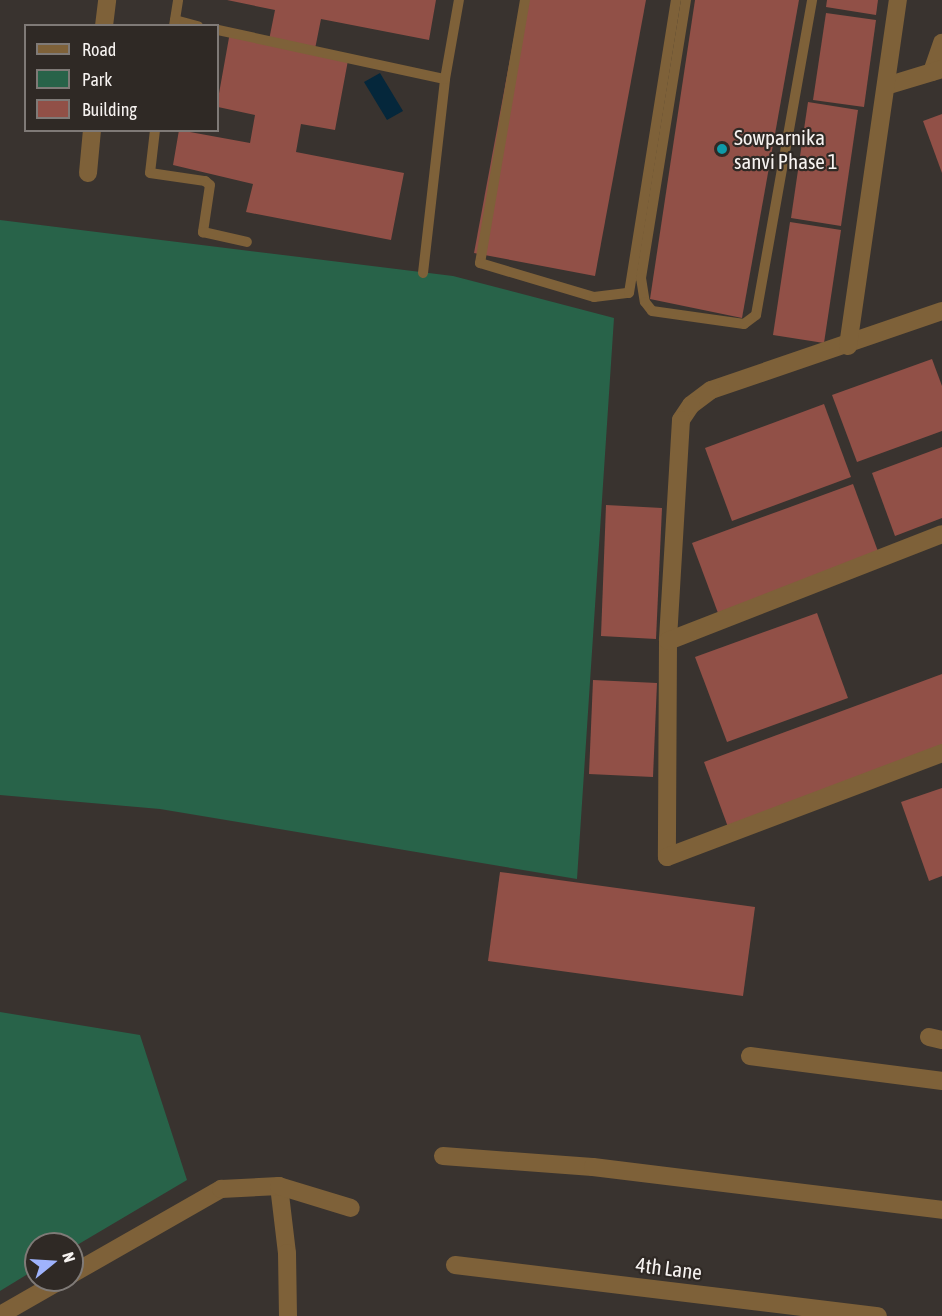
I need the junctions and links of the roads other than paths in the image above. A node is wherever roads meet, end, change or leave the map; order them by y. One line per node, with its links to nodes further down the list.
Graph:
1 (107, 0): 10 (street)
2 (178, 0): 9 (lane)
3 (459, 0): 14 (lane)
4 (525, 0): 5 (lane)
5 (676, 0)
6 (686, 0): 7 (lane)
7 (812, 0)
8 (898, 0): 15 (street)
9 (174, 23)
10 (104, 24)
11 (219, 30): 14 (lane)
12 (942, 43): 13 (street)
13 (937, 70): 15 (street)
14 (446, 79): 20 (lane)
15 (886, 86): 22 (street)
16 (92, 132): 18 (street)
17 (155, 132): 19 (lane)
18 (88, 173)
19 (247, 243)
20 (423, 273)
21 (942, 311): 22 (street)
22 (848, 346): 24 (street)
23 (942, 534): 24 (street)
24 (668, 641): 25 (street)
25 (942, 753)
26 (750, 1056): 27 (street)
27 (942, 1081)
28 (442, 1156): 31 (street)
29 (279, 1186): 30 (street); 33 (street); 36 (street)
30 (351, 1208)
31 (942, 1210)
32 (454, 1265): 37 (street, 4th Lane)
33 (84, 1267)
34 (41, 1292): 35 (street)
35 (0, 1315)
36 (288, 1316)
37 (878, 1316)

